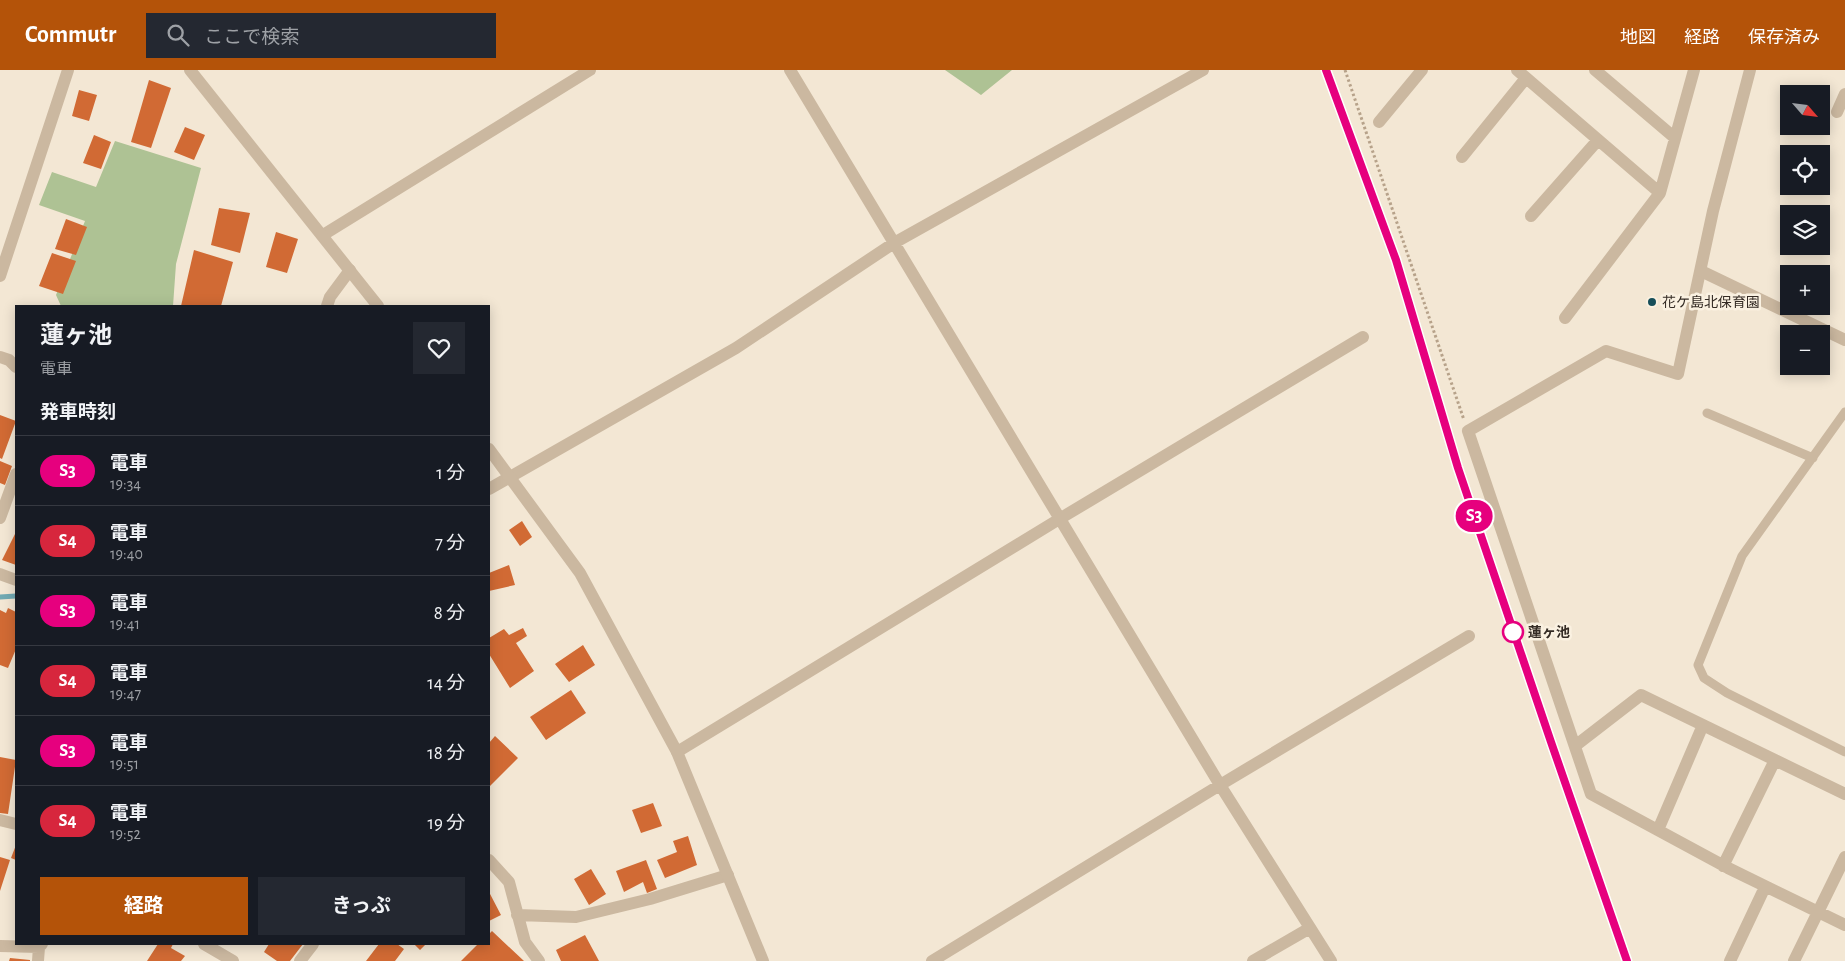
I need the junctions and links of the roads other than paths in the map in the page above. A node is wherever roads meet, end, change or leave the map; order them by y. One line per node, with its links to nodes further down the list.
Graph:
1 (68, 70): 24 (street)
2 (190, 70): 20 (street)
3 (590, 70): 20 (street)
4 (790, 70): 21 (street)
5 (1203, 70): 21 (street)
6 (1422, 70): 14 (street)
7 (1595, 70): 11 (street)
8 (1694, 70): 15 (street)
9 (1750, 70): 23 (street)
10 (1521, 74): 16 (street); 17 (street)
11 (1608, 75): 15 (street)
12 (1845, 94): 13 (street)
13 (1837, 112)
14 (1379, 122)
15 (1676, 138): 18 (street)
16 (1598, 140): 18 (street); 19 (street)
17 (1462, 157)
18 (1660, 193): 27 (street)
19 (1531, 216)
20 (323, 235): 22 (street)
21 (894, 243): 37 (street); 40 (street)
22 (350, 270): 25 (street); 26 (street)
23 (1701, 271): 29 (street); 45 (street)
24 (0, 276)
25 (328, 305)
26 (377, 305)
27 (1565, 318)
28 (1364, 337): 40 (street)
29 (1845, 340)
30 (0, 357): 31 (street)
31 (15, 366)
32 (1845, 412): 35 (lane)
33 (1707, 413): 35 (lane)
34 (490, 450): 37 (street)
35 (1813, 458): 47 (lane)
36 (15, 477): 39 (street)
37 (511, 478): 38 (street); 46 (street)
38 (490, 488)
39 (0, 518)
40 (1061, 518): 46 (street); 49 (street)
41 (0, 574): 42 (street)
42 (15, 580)
43 (1469, 636): 49 (street)
44 (1703, 725): 45 (street); 48 (street); 53 (street)
45 (1575, 746): 53 (street)
46 (677, 752): 57 (street)
47 (1845, 752)
48 (1775, 760): 50 (street); 56 (street)
49 (1220, 785): 62 (street); 72 (street)
50 (1845, 794)
51 (0, 820): 52 (street)
52 (15, 824)
53 (1658, 830): 56 (street)
54 (1845, 857): 59 (street)
55 (490, 861): 60 (street)
56 (1723, 866): 58 (street)
57 (728, 875): 60 (street); 71 (street)
58 (1766, 886): 59 (street); 75 (street)
59 (1818, 912): 61 (street); 76 (street)
60 (517, 916): 70 (street)
61 (1845, 925)
62 (1310, 928): 73 (street); 74 (street)
63 (40, 945): 66 (street); 67 (street)
64 (206, 945): 68 (street)
65 (313, 945): 69 (street)
66 (0, 946)
67 (38, 961)
68 (233, 961)
69 (300, 961)
70 (539, 961)
71 (763, 961)
72 (932, 961)
73 (1253, 961)
74 (1331, 961)
75 (1730, 961)
76 (1794, 961)

